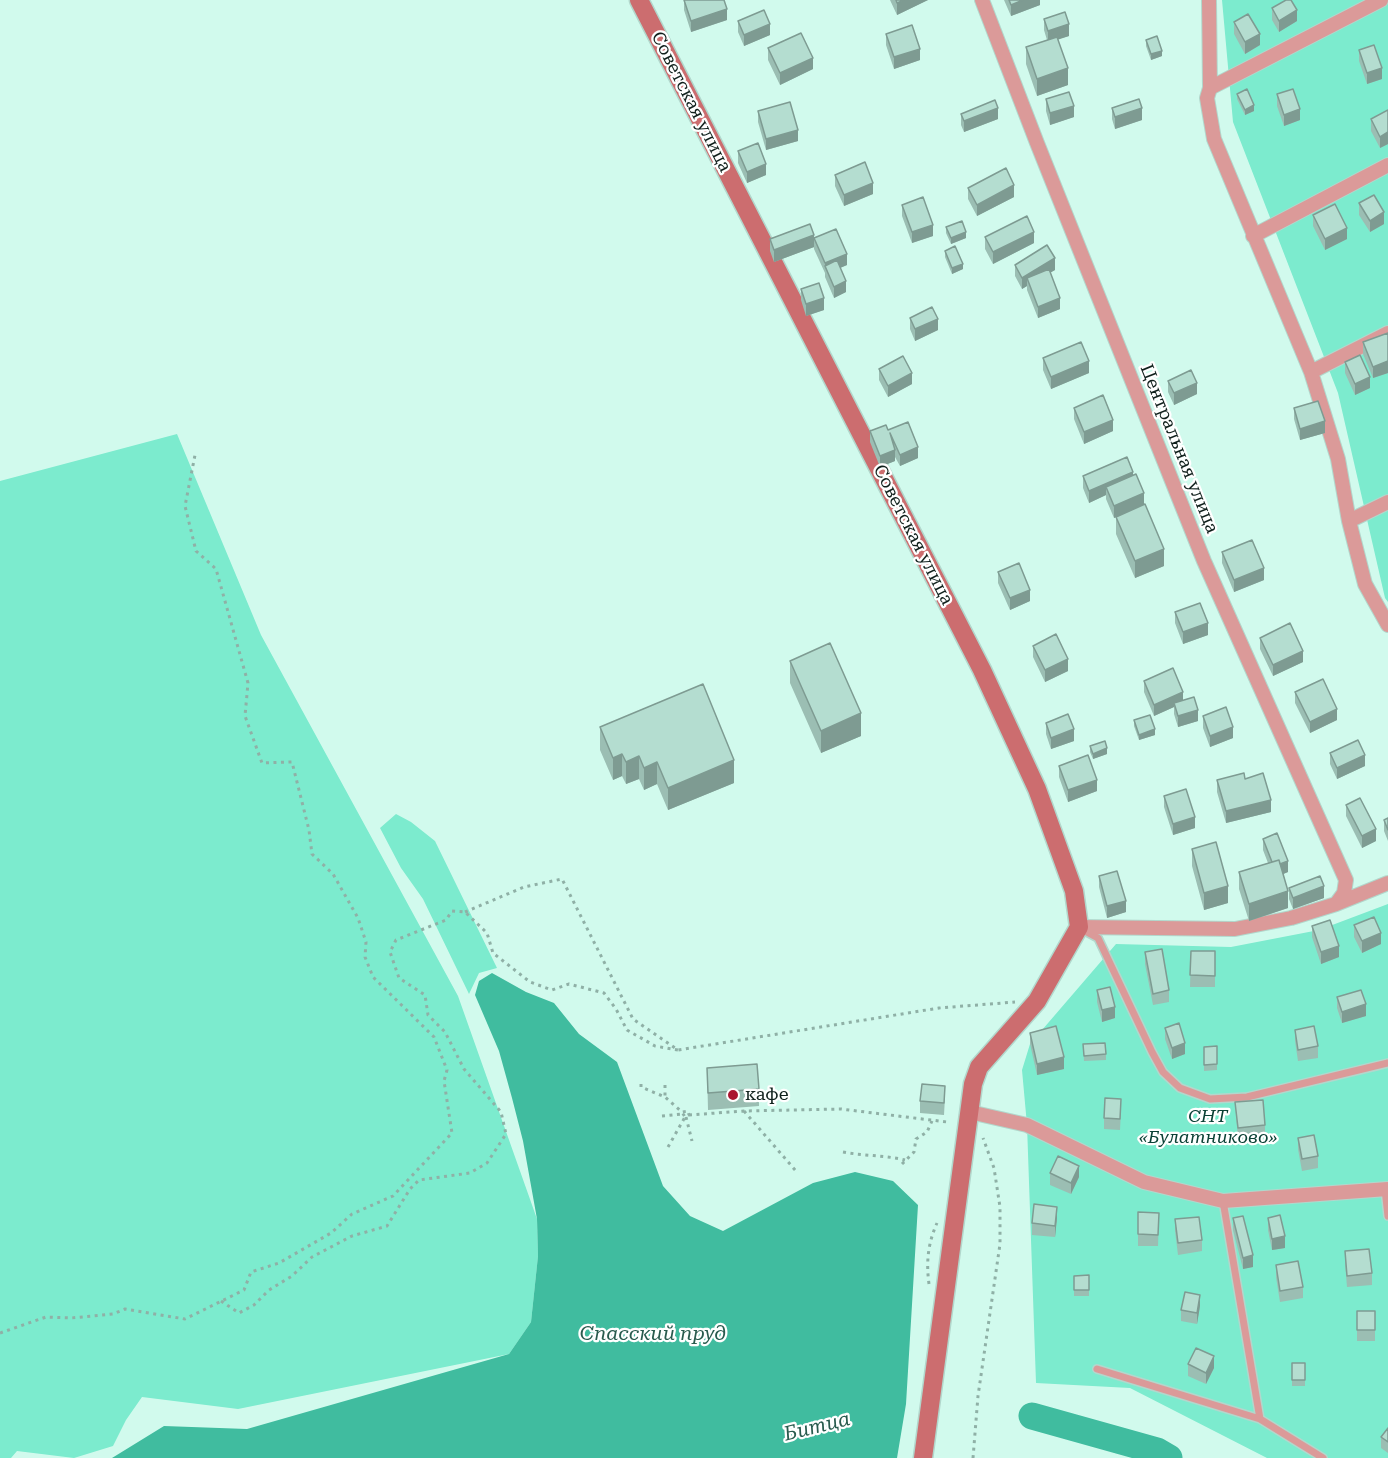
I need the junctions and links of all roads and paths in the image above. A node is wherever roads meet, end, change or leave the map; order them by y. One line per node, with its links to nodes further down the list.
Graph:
1 (639, 0): 17 (street, Советская улица)
2 (982, 0): 15 (street, Центральная улица)
3 (1209, 0): 5 (street)
4 (1381, 0): 5 (street)
5 (1210, 88): 7 (street)
6 (1388, 165): 7 (street)
7 (1253, 236): 9 (street)
8 (1388, 333): 9 (street)
9 (1311, 372): 12 (street)
10 (195, 455): 37 (path)
11 (1388, 502): 12 (street)
12 (1349, 521): 13 (street)
13 (1388, 625)
14 (1388, 883): 15 (street)
15 (1336, 904): 17 (street)
16 (465, 912): 19 (path); 19 (path); 37 (path)
17 (1079, 927): 20 (lane); 25 (street)
18 (1010, 1011): 19 (path)
19 (678, 1050)
20 (1388, 1063)
21 (642, 1084): 23 (path)
22 (665, 1085): 23 (path)
23 (665, 1097): 26 (path)
24 (744, 1111): 26 (path); 28 (path); 33 (path)
25 (970, 1112): 35 (street); 41 (street); 42 (path)
26 (685, 1115): 27 (path); 30 (path); 31 (path)
27 (662, 1116)
28 (933, 1121): 29 (path); 32 (path)
29 (947, 1122)
30 (692, 1141)
31 (668, 1147)
32 (843, 1152)
33 (796, 1171)
34 (1386, 1189): 35 (street); 36 (lane)
35 (1223, 1201): 40 (lane)
36 (1388, 1216)
37 (221, 1301): 38 (path)
38 (0, 1334)
39 (1097, 1369): 40 (lane)
40 (1260, 1419): 43 (lane)
41 (922, 1458)
42 (973, 1458)
43 (1323, 1458)

